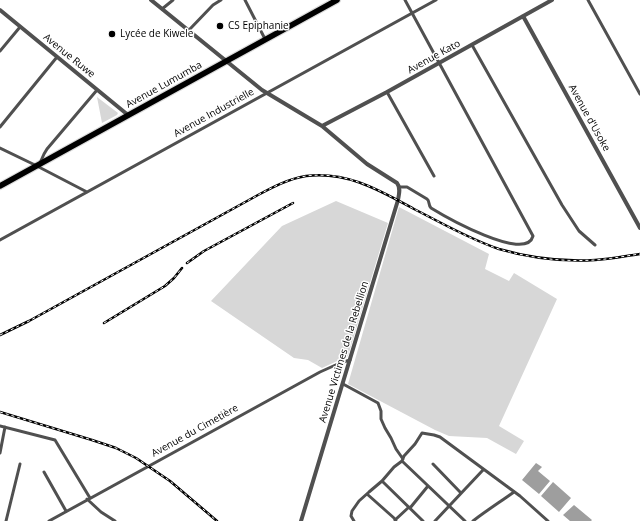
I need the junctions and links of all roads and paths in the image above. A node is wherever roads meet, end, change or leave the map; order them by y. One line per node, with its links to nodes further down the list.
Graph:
1 (151, 0): 10 (street)
2 (173, 0): 10 (street)
3 (220, 0): 15 (street)
4 (245, 0): 16 (street)
5 (337, 0): 16 (highway, Avenue Lumumba)
6 (406, 0): 12 (street)
7 (436, 0): 12 (street, Avenue Industrielle)
8 (552, 0): 13 (street, Avenue Kato)
9 (588, 0): 25 (street)
10 (162, 9): 15 (street)
11 (0, 10): 14 (street, Avenue Ruwe)
12 (413, 13): 21 (street); 24 (street, Avenue Industrielle)
13 (523, 16): 17 (street, Avenue Kato); 35 (street, Avenue d'Usoke)
14 (20, 27): 18 (street); 19 (street, Avenue Ruwe)
15 (189, 30): 20 (street)
16 (266, 39): 20 (highway, Avenue Lumumba)
17 (472, 45): 21 (street, Avenue Kato); 37 (street)
18 (0, 51)
19 (57, 57): 22 (street, Avenue Ruwe); 28 (street)
20 (226, 61): 24 (street); 26 (highway, Avenue Lumumba)
21 (440, 63): 23 (street, Avenue Kato); 33 (street)
22 (97, 90): 26 (street, Avenue Ruwe); 30 (street)
23 (387, 92): 27 (street, Avenue Kato); 31 (street)
24 (267, 94): 27 (street); 34 (street, Avenue Industrielle)
25 (640, 94)
26 (128, 115): 30 (highway, Avenue Lumumba)
27 (322, 126): 33 (street)
28 (0, 127)
29 (0, 148): 30 (street)
30 (38, 164): 32 (highway, Avenue Lumumba); 34 (street)
31 (434, 176)
32 (0, 186)
33 (399, 187): 38 (street, Avenue Victimes de la Rebellion)
34 (87, 192): 36 (street, Avenue Industrielle)
35 (640, 228)
36 (0, 240)
37 (595, 246)
38 (350, 360): 39 (street, Avenue Victimes de la Rebellion); 53 (street, Avenue du Cimetière)
39 (343, 384): 43 (street); 57 (street, Avenue Victimes de la Rebellion)
40 (0, 426): 41 (street)
41 (5, 427): 42 (street); 53 (street)
42 (0, 453)
43 (402, 460): 46 (street); 48 (street); 49 (street)
44 (20, 464): 59 (street)
45 (433, 464): 51 (street)
46 (483, 470): 50 (street); 51 (street)
47 (44, 472): 56 (street)
48 (382, 481): 52 (street); 55 (street)
49 (428, 486): 54 (street); 55 (street)
50 (514, 492): 66 (street); 67 (street)
51 (461, 493): 54 (street)
52 (366, 494): 58 (street); 62 (street)
53 (89, 499): 56 (street, Avenue du Cimetière); 61 (street)
54 (449, 505): 64 (street); 65 (street)
55 (409, 507): 58 (street); 63 (street)
56 (66, 511): 60 (street, Avenue du Cimetière)
57 (302, 520)
58 (396, 520)
59 (6, 521)
60 (49, 521)
61 (115, 521)
62 (354, 521)
63 (423, 521)
64 (435, 521)
65 (465, 521)
66 (472, 521)
67 (548, 521)

